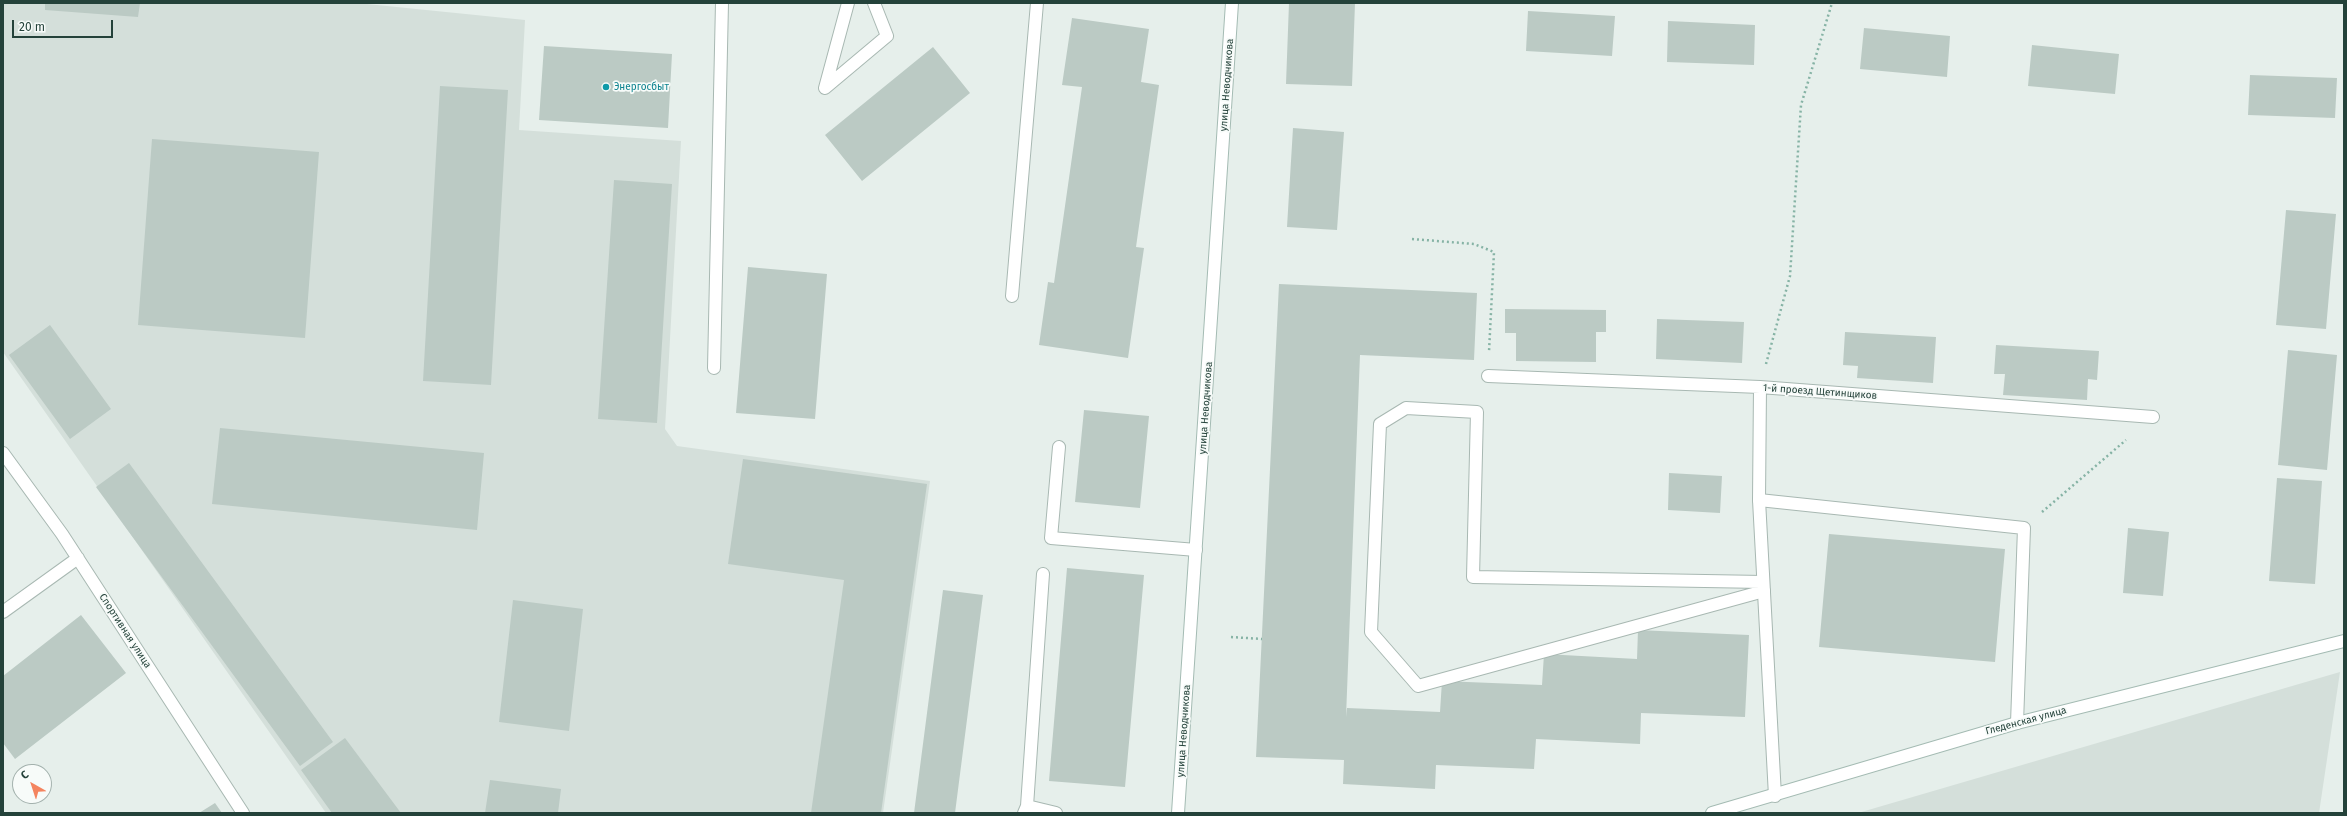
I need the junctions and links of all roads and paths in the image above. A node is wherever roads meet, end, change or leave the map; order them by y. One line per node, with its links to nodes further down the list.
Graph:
1 (722, 3): 9 (street)
2 (848, 3): 3 (street)
3 (874, 3)
4 (1037, 3): 8 (street)
5 (1232, 3): 17 (street, улица Неводчикова)
6 (1832, 3): 11 (path)
7 (1412, 239): 10 (path)
8 (1012, 296)
9 (714, 368)
10 (1488, 376): 11 (street, 1-й проезд Щетинщиков)
11 (1760, 387): 12 (street, 1-й проезд Щетинщиков); 15 (street)
12 (2153, 417): 16 (path)
13 (1059, 447): 17 (street)
14 (3, 453): 18 (street, Спортивная улица)
15 (1759, 500): 16 (street); 20 (street)
16 (2024, 528): 25 (street)
17 (1196, 550): 30 (street, улица Неводчикова)
18 (78, 558): 21 (street); 28 (street, Спортивная улица)
19 (1043, 574): 27 (street)
20 (1764, 586): 20 (street); 26 (street)
21 (3, 612)
22 (1231, 637): 23 (path)
23 (1262, 639)
24 (2344, 642): 25 (street, Гледенская улица)
25 (2017, 723): 26 (street, Гледенская улица)
26 (1775, 796): 31 (street, Гледенская улица)
27 (1025, 809): 29 (street)
28 (243, 813)
29 (1056, 813)
30 (1178, 813)
31 (1712, 813)

